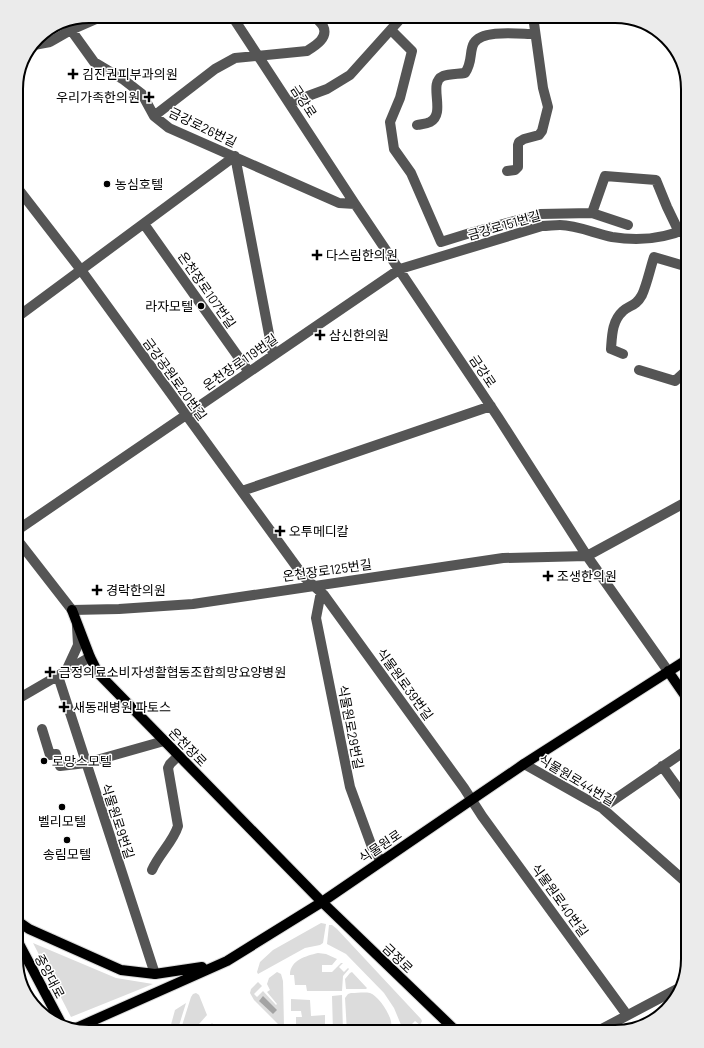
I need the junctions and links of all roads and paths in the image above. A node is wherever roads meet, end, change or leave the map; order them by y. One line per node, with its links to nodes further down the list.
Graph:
1 (86, 23): 6 (street)
2 (237, 23): 10 (street, 금강로)
3 (320, 23): 10 (street)
4 (397, 23): 7 (street)
5 (533, 23): 8 (street)
6 (71, 30): 9 (street); 12 (street, 금강로26번길)
7 (391, 30): 11 (street); 18 (street)
8 (534, 34): 13 (street); 15 (street)
9 (41, 44)
10 (258, 56): 11 (street, 금강로); 12 (street)
11 (289, 102): 17 (street, 금강로)
12 (154, 116): 14 (street, 금강로26번길)
13 (417, 125)
14 (235, 156): 17 (street, 금강로26번길); 19 (street); 28 (street)
15 (507, 171)
16 (23, 195): 25 (street, 금강공원로20번길)
17 (356, 204): 24 (street, 금강로)
18 (592, 213): 20 (street); 21 (street)
19 (144, 224): 25 (street); 30 (street, 온천장로107번길)
20 (628, 225)
21 (681, 226)
22 (681, 231): 24 (street, 금강로151번길)
23 (681, 265): 27 (street)
24 (400, 269): 28 (street, 온천장로119번길); 32 (street, 금강로)
25 (81, 270): 26 (street); 33 (street, 금강공원로20번길)
26 (23, 313)
27 (623, 354)
28 (273, 355): 30 (street, 온천장로119번길)
29 (639, 370): 31 (street)
30 (249, 372): 33 (street, 온천장로119번길)
31 (681, 375)
32 (491, 406): 34 (street); 38 (street, 금강로)
33 (186, 416): 34 (street, 금강공원로20번길); 36 (street, 온천장로119번길)
34 (242, 491): 39 (street, 금강공원로20번길)
35 (681, 505): 38 (street)
36 (23, 526)
37 (23, 547): 40 (street, 온천장로)
38 (587, 556): 39 (street, 온천장로125번길); 44 (street, 금강로)
39 (318, 589): 40 (street, 온천장로125번길); 56 (street, 식물원로39번길); 58 (street, 식물원로29번길)
40 (72, 610): 41 (main road, 온천장로)
41 (77, 624): 42 (main road, 온천장로); 45 (street)
42 (90, 657): 45 (street); 49 (main road, 온천장로)
43 (681, 663): 44 (main road, 식물원로)
44 (668, 671): 46 (main road, 금강로); 53 (main road, 식물원로)
45 (62, 673): 47 (street); 52 (street, 식물원로9번길)
46 (681, 690)
47 (23, 696)
48 (42, 729): 52 (street)
49 (164, 741): 51 (main road, 온천장로); 52 (street)
50 (681, 754): 54 (street)
51 (178, 756): 59 (street); 61 (main road, 온천장로)
52 (86, 763): 65 (street, 식물원로9번길)
53 (524, 764): 56 (main road, 식물원로); 57 (street, 식물원로44번길)
54 (662, 766): 55 (street); 57 (street)
55 (681, 792)
56 (472, 799): 58 (main road, 식물원로); 67 (street, 식물원로40번길)
57 (602, 808): 60 (street, 식물원로44번길)
58 (381, 861): 61 (main road, 식물원로)
59 (152, 870)
60 (681, 878)
61 (322, 902): 64 (main road, 식물원로); 70 (main road, 금정로)
62 (23, 925): 65 (main road)
63 (23, 951): 68 (main road, 중앙대로)
64 (227, 961): 65 (main road); 69 (main road, 식물원로)
65 (155, 974)
66 (673, 991): 67 (street)
67 (627, 1015): 71 (street)
68 (58, 1017)
69 (83, 1025)
70 (450, 1025)
71 (609, 1025)

